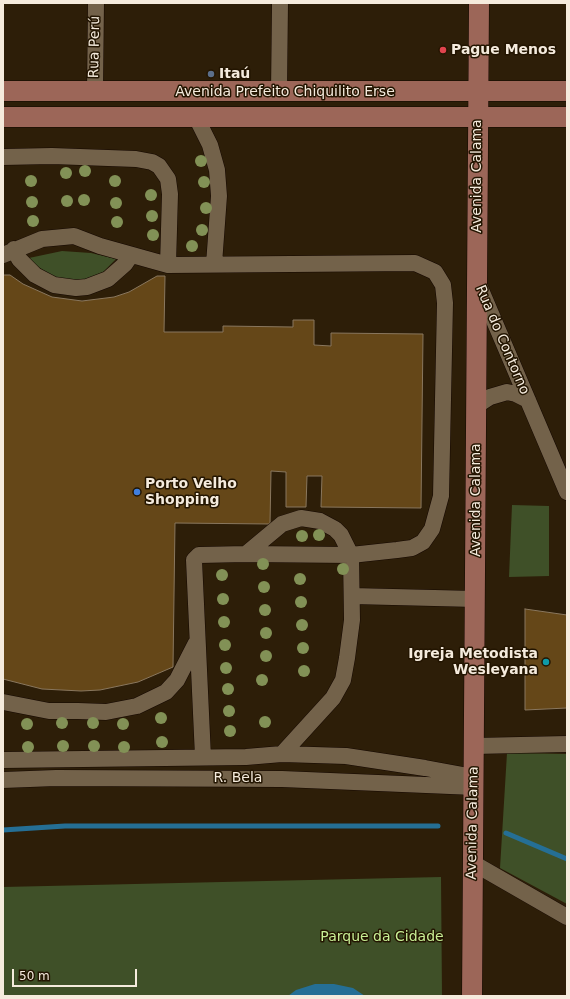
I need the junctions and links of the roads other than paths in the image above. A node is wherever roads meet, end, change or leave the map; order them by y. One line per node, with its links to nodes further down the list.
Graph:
1 (96, 3): 6 (street, Rua Perú)
2 (280, 3): 7 (street)
3 (479, 3): 8 (main road, Avenida Calama)
4 (3, 91): 6 (main road, Avenida Prefeito Chiquilito Erse)
5 (567, 91): 8 (main road, Avenida Prefeito Chiquilito Erse)
6 (94, 92): 7 (main road, Avenida Prefeito Chiquilito Erse)
7 (279, 92): 8 (main road, Avenida Prefeito Chiquilito Erse)
8 (478, 92): 11 (main road, Avenida Calama)
9 (3, 117): 10 (main road, Avenida Prefeito Chiquilito Erse)
10 (196, 117): 11 (main road, Avenida Prefeito Chiquilito Erse); 16 (street)
11 (478, 117): 12 (main road, Avenida Prefeito Chiquilito Erse); 18 (main road, Avenida Calama)
12 (567, 117)
13 (3, 157): 17 (street)
14 (9, 252): 15 (street); 15 (street)
15 (131, 255): 17 (street)
16 (214, 264): 17 (street); 23 (street)
17 (168, 265)
18 (477, 280): 19 (street, Rua do Contorno); 20 (main road, Avenida Calama)
19 (528, 400): 20 (street, Rua do Contorno); 21 (street, Rua do Contorno)
20 (476, 406): 25 (main road, Avenida Calama)
21 (567, 492)
22 (246, 554): 23 (street); 23 (street); 26 (street)
23 (351, 555): 24 (street)
24 (352, 596): 25 (street); 30 (street)
25 (475, 598): 29 (main road, Avenida Calama)
26 (196, 642): 27 (street); 31 (street)
27 (3, 702)
28 (567, 744): 29 (street)
29 (474, 746): 34 (main road, Avenida Calama)
30 (282, 754): 31 (street); 34 (street)
31 (203, 757): 32 (street)
32 (3, 760)
33 (3, 780): 34 (street, R. Bela)
34 (474, 782): 35 (main road, Avenida Calama)
35 (473, 864): 36 (street); 37 (main road, Avenida Calama)
36 (567, 917)
37 (472, 996)

